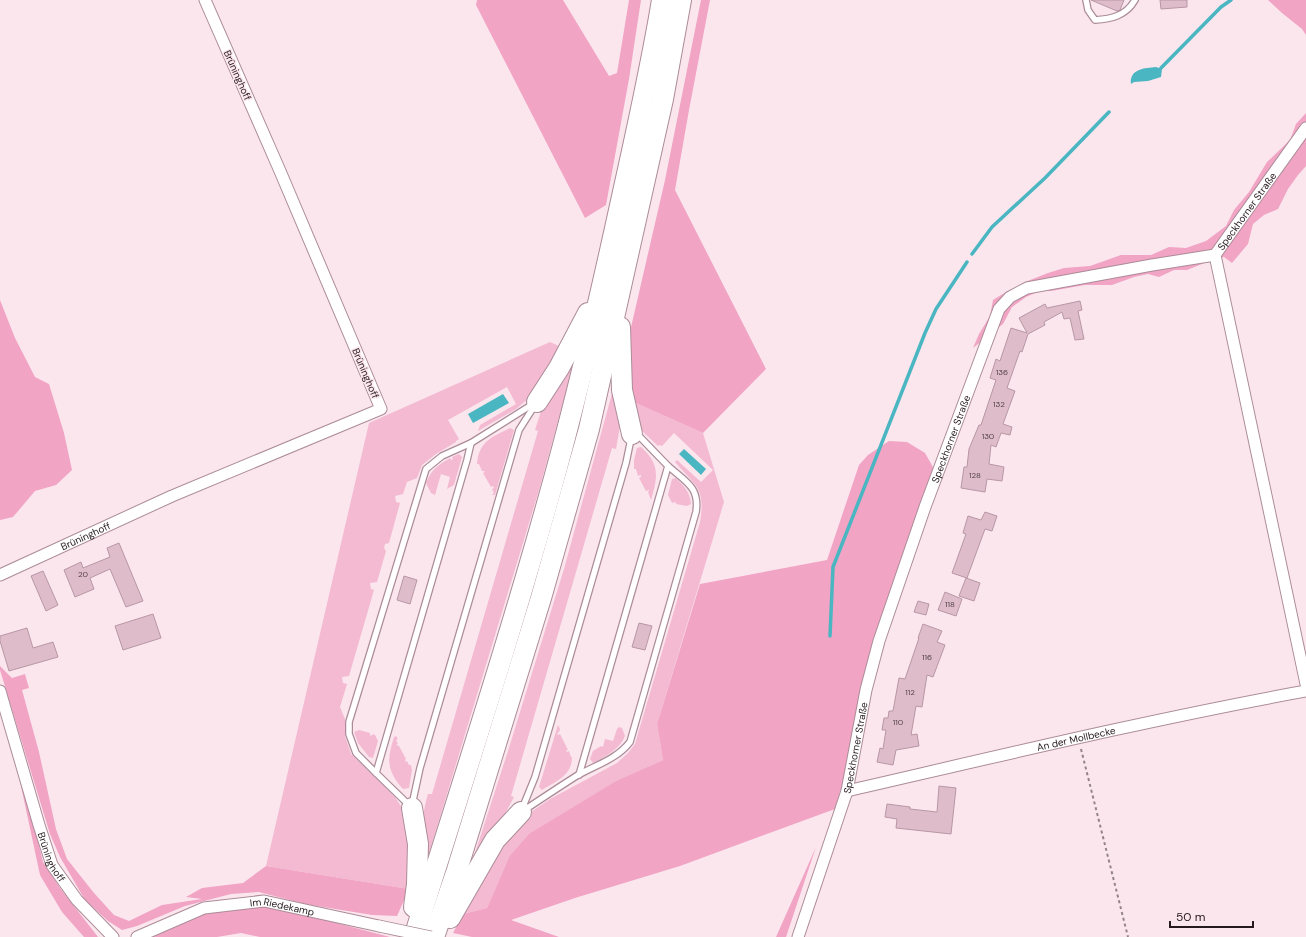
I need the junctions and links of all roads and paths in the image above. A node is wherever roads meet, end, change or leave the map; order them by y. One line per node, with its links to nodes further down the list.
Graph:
1 (205, 0): 14 (street, Brüninghoff)
2 (662, 0): 8 (highway)
3 (681, 0): 9 (highway)
4 (1086, 0): 5 (lane)
5 (1135, 0)
6 (1306, 128): 7 (street, Speckhorner Straße)
7 (1216, 255): 15 (street); 21 (street, Speckhorner Straße)
8 (604, 278): 10 (highway); 27 (highway)
9 (620, 297): 11 (highway); 29 (highway)
10 (537, 402): 12 (lane); 22 (lane)
11 (632, 434): 13 (lane); 23 (lane)
12 (471, 443): 19 (lane); 19 (lane)
13 (668, 466): 20 (lane); 20 (lane)
14 (0, 575)
15 (1306, 684)
16 (0, 690): 24 (street, Brüninghoff)
17 (1306, 691): 18 (street, An der Mollbecke)
18 (1078, 738): 21 (street, An der Mollbecke); 32 (path)
19 (376, 773): 22 (lane)
20 (579, 775): 23 (lane)
21 (847, 791): 31 (street, Speckhorner Straße)
22 (412, 808): 26 (highway)
23 (521, 812): 30 (highway)
24 (113, 937)
25 (137, 937): 28 (street, Im Riedekamp, bridge)
26 (410, 937)
27 (414, 937)
28 (431, 937)
29 (434, 937)
30 (439, 937)
31 (798, 937)
32 (1128, 937)

